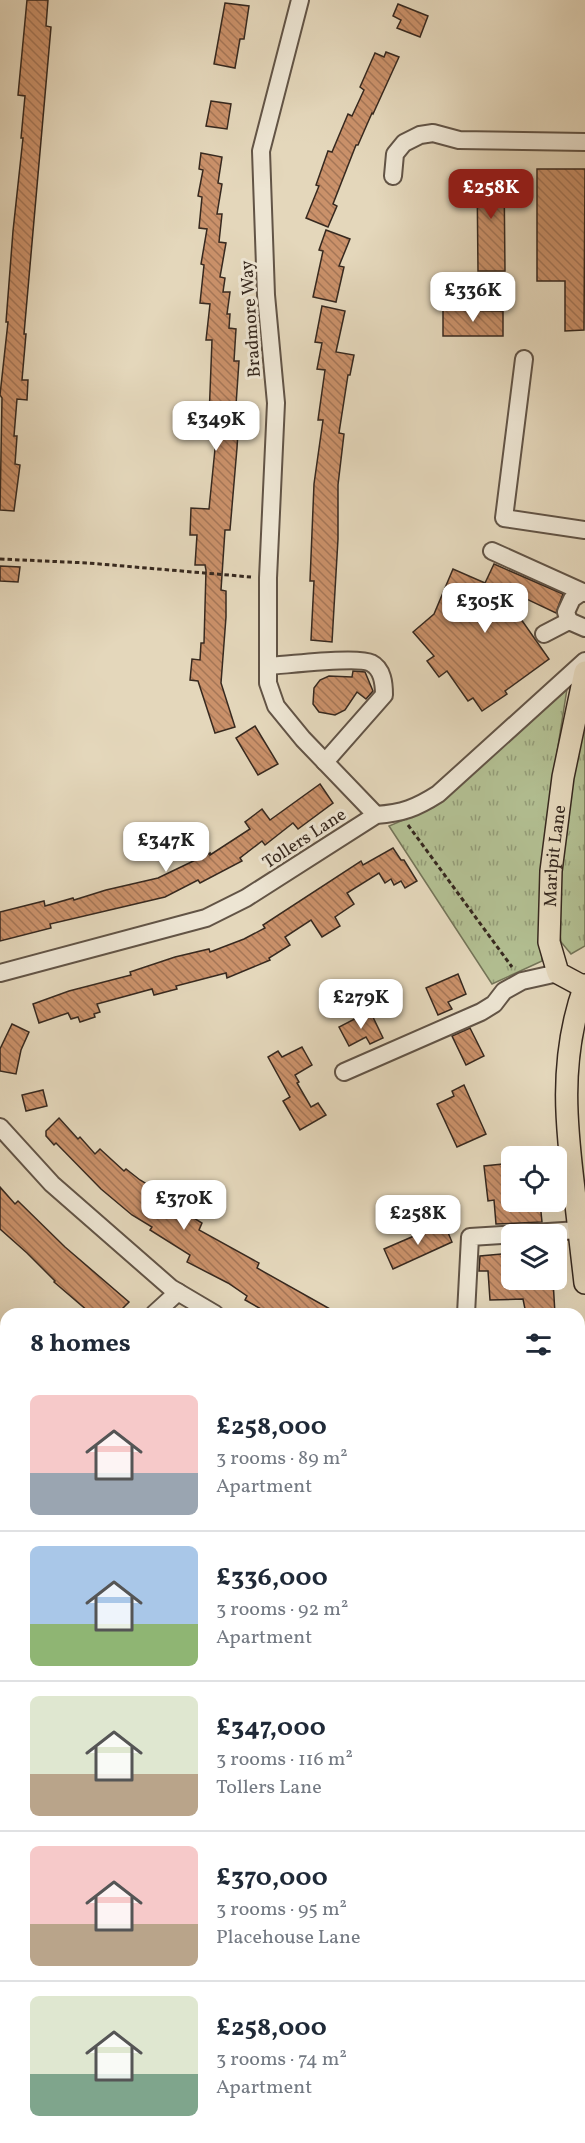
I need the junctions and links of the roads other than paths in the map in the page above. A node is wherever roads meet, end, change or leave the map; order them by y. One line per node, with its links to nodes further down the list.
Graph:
1 (300, 0): 12 (street, Bradmore Way)
2 (585, 142): 3 (street)
3 (393, 176)
4 (524, 359): 5 (street)
5 (585, 530)
6 (492, 551): 7 (street)
7 (584, 593): 8 (street)
8 (569, 621): 9 (street); 10 (street)
9 (585, 628)
10 (544, 634)
11 (585, 661): 15 (street, Tollers Lane)
12 (268, 666): 14 (street, Bradmore Way); 14 (street)
13 (585, 672): 17 (main road, Marlpit Lane)
14 (325, 762): 15 (street, Bradmore Way)
15 (376, 815): 16 (street, Tollers Lane)
16 (0, 973)
17 (558, 973): 18 (main road); 19 (street)
18 (585, 986): 21 (main road)
19 (344, 1072)
20 (0, 1127): 23 (street)
21 (579, 1230): 22 (main road); 26 (street)
22 (585, 1283)
23 (178, 1292): 24 (street); 25 (street)
24 (161, 1308)
25 (205, 1308)
26 (466, 1308)

